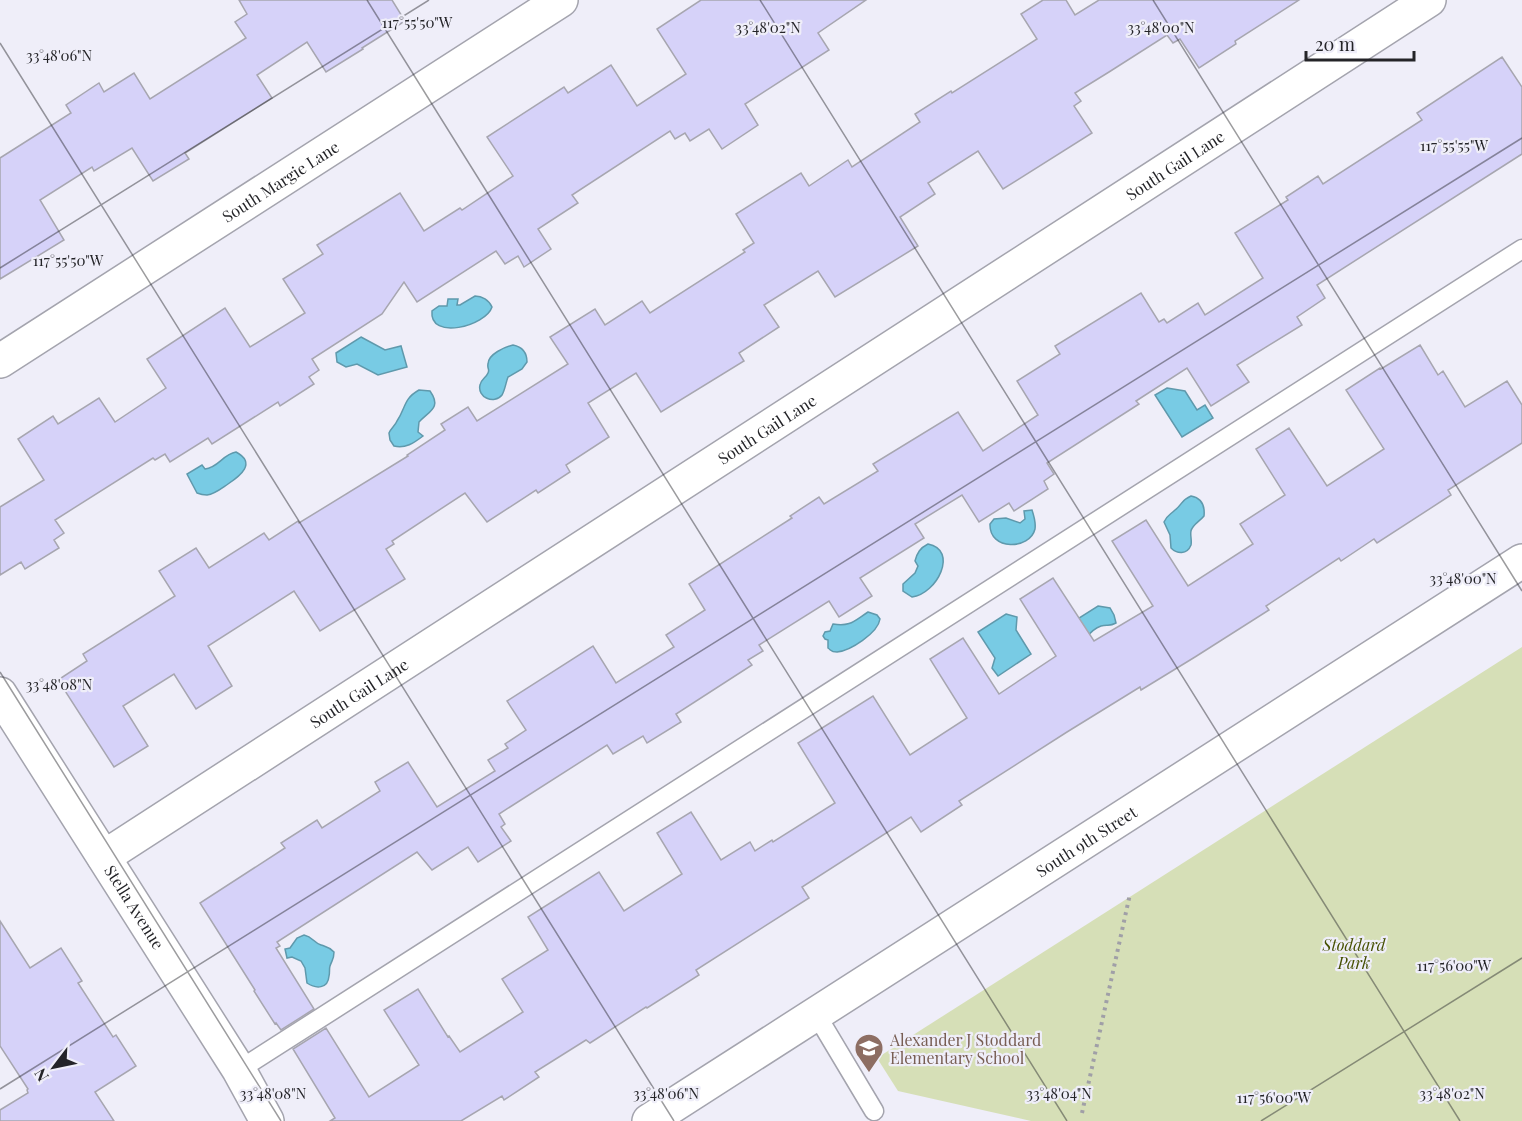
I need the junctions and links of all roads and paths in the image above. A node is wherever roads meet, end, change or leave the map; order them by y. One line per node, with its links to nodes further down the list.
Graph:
1 (561, 0): 4 (street, South Margie Lane)
2 (1429, 0): 7 (street, South Gail Lane)
3 (1522, 249): 10 (lane)
4 (0, 361)
5 (1522, 561): 9 (street, South 9th Street)
6 (0, 694): 7 (street, Stella Avenue)
7 (104, 857): 10 (street, Stella Avenue)
8 (1130, 894): 12 (path)
9 (816, 1014): 11 (lane); 14 (street, South 9th Street)
10 (239, 1070): 13 (street, Stella Avenue)
11 (874, 1112)
12 (1082, 1113)
13 (267, 1121)
14 (649, 1121)

